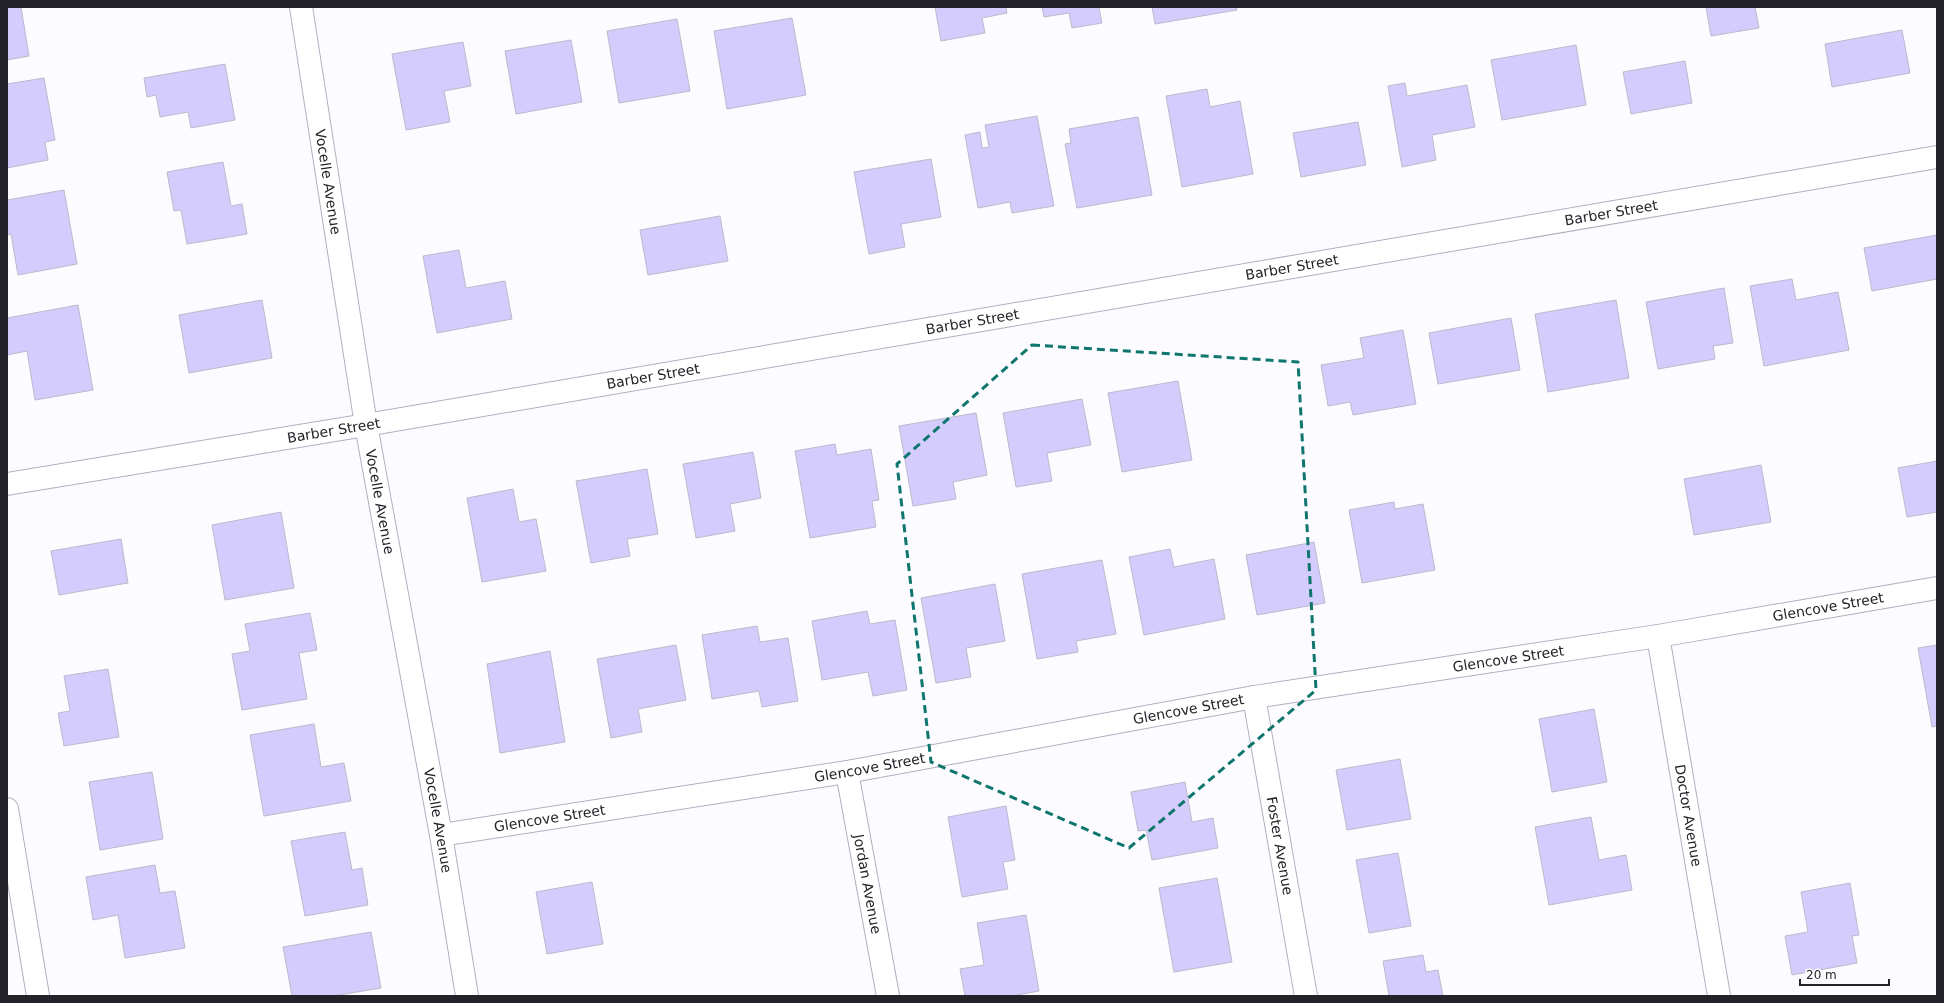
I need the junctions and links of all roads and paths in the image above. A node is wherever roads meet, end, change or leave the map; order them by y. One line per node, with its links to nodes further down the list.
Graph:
1 (301, 7): 3 (street, Vocelle Avenue)
2 (1937, 157): 3 (street, Barber Street)
3 (366, 425): 4 (street, Barber Street); 10 (street, Vocelle Avenue)
4 (7, 484)
5 (1937, 588): 6 (street, Glencove Street)
6 (1658, 636): 7 (street, Glencove Street); 15 (street, Doctor Avenue)
7 (1254, 697): 8 (street, Glencove Street); 14 (street, Foster Avenue)
8 (847, 772): 10 (street, Glencove Street); 13 (street, Jordan Avenue)
9 (7, 810): 11 (street)
10 (441, 835): 12 (street, Vocelle Avenue)
11 (38, 996)
12 (467, 996)
13 (888, 996)
14 (1306, 996)
15 (1719, 996)

